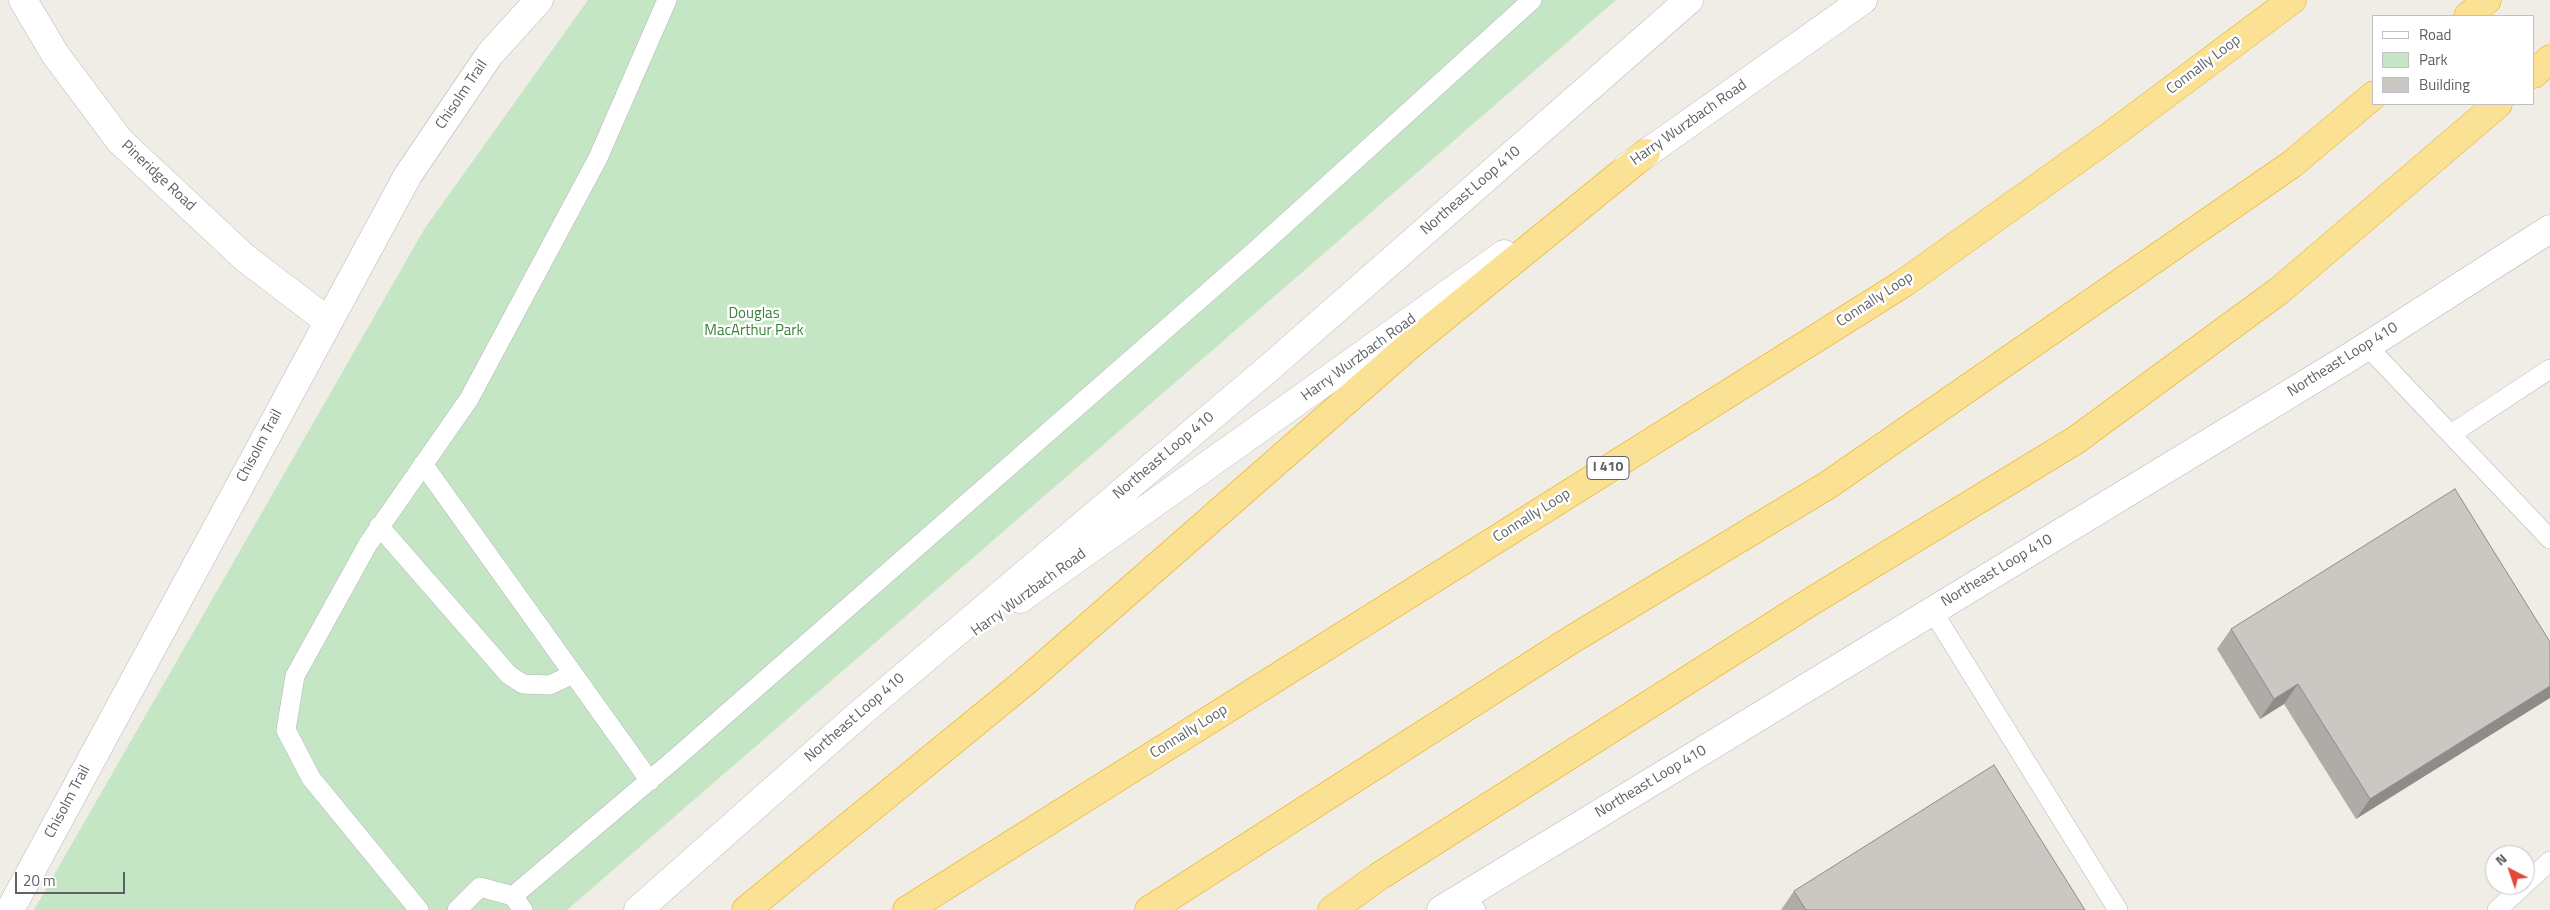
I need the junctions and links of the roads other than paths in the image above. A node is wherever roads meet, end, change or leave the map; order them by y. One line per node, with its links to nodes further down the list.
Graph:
1 (23, 0): 16 (main road, Pineridge Road)
2 (539, 0): 16 (main road, Chisolm Trail)
3 (667, 0): 20 (lane)
4 (1532, 0): 26 (lane)
5 (1689, 0): 25 (main road, Northeast Loop 410)
6 (1862, 0): 14 (main road, Harry Wurzbach Road)
7 (2292, 0): 37 (highway, Connally Loop / I 410)
8 (2487, 0): 9 (highway)
9 (2469, 15)
10 (2550, 60): 11 (highway)
11 (2535, 73)
12 (2372, 97): 38 (highway)
13 (2497, 105): 39 (highway)
14 (1646, 153): 25 (main road, Harry Wurzbach Road); 36 (highway)
15 (2550, 229): 17 (main road, Northeast Loop 410)
16 (328, 321): 32 (main road, Chisolm Trail)
17 (2367, 346): 19 (lane); 23 (main road, Northeast Loop 410)
18 (2550, 369): 19 (lane)
19 (2451, 434): 22 (lane)
20 (423, 464): 21 (lane); 24 (lane)
21 (379, 526): 24 (lane); 33 (lane)
22 (2550, 539)
23 (1932, 610): 31 (main road, Northeast Loop 410); 41 (lane)
24 (573, 674): 26 (lane)
25 (856, 716): 35 (main road, Northeast Loop 410)
26 (650, 781): 30 (lane)
27 (2550, 861): 28 (lane)
28 (2535, 875)
29 (2513, 895): 42 (lane)
30 (518, 903): 34 (lane)
31 (1471, 903): 40 (main road, Northeast Loop 410)
32 (10, 910)
33 (419, 910)
34 (457, 910)
35 (638, 910)
36 (746, 910)
37 (907, 910)
38 (1150, 910)
39 (1332, 910)
40 (1441, 910)
41 (2118, 910)
42 (2497, 910)

